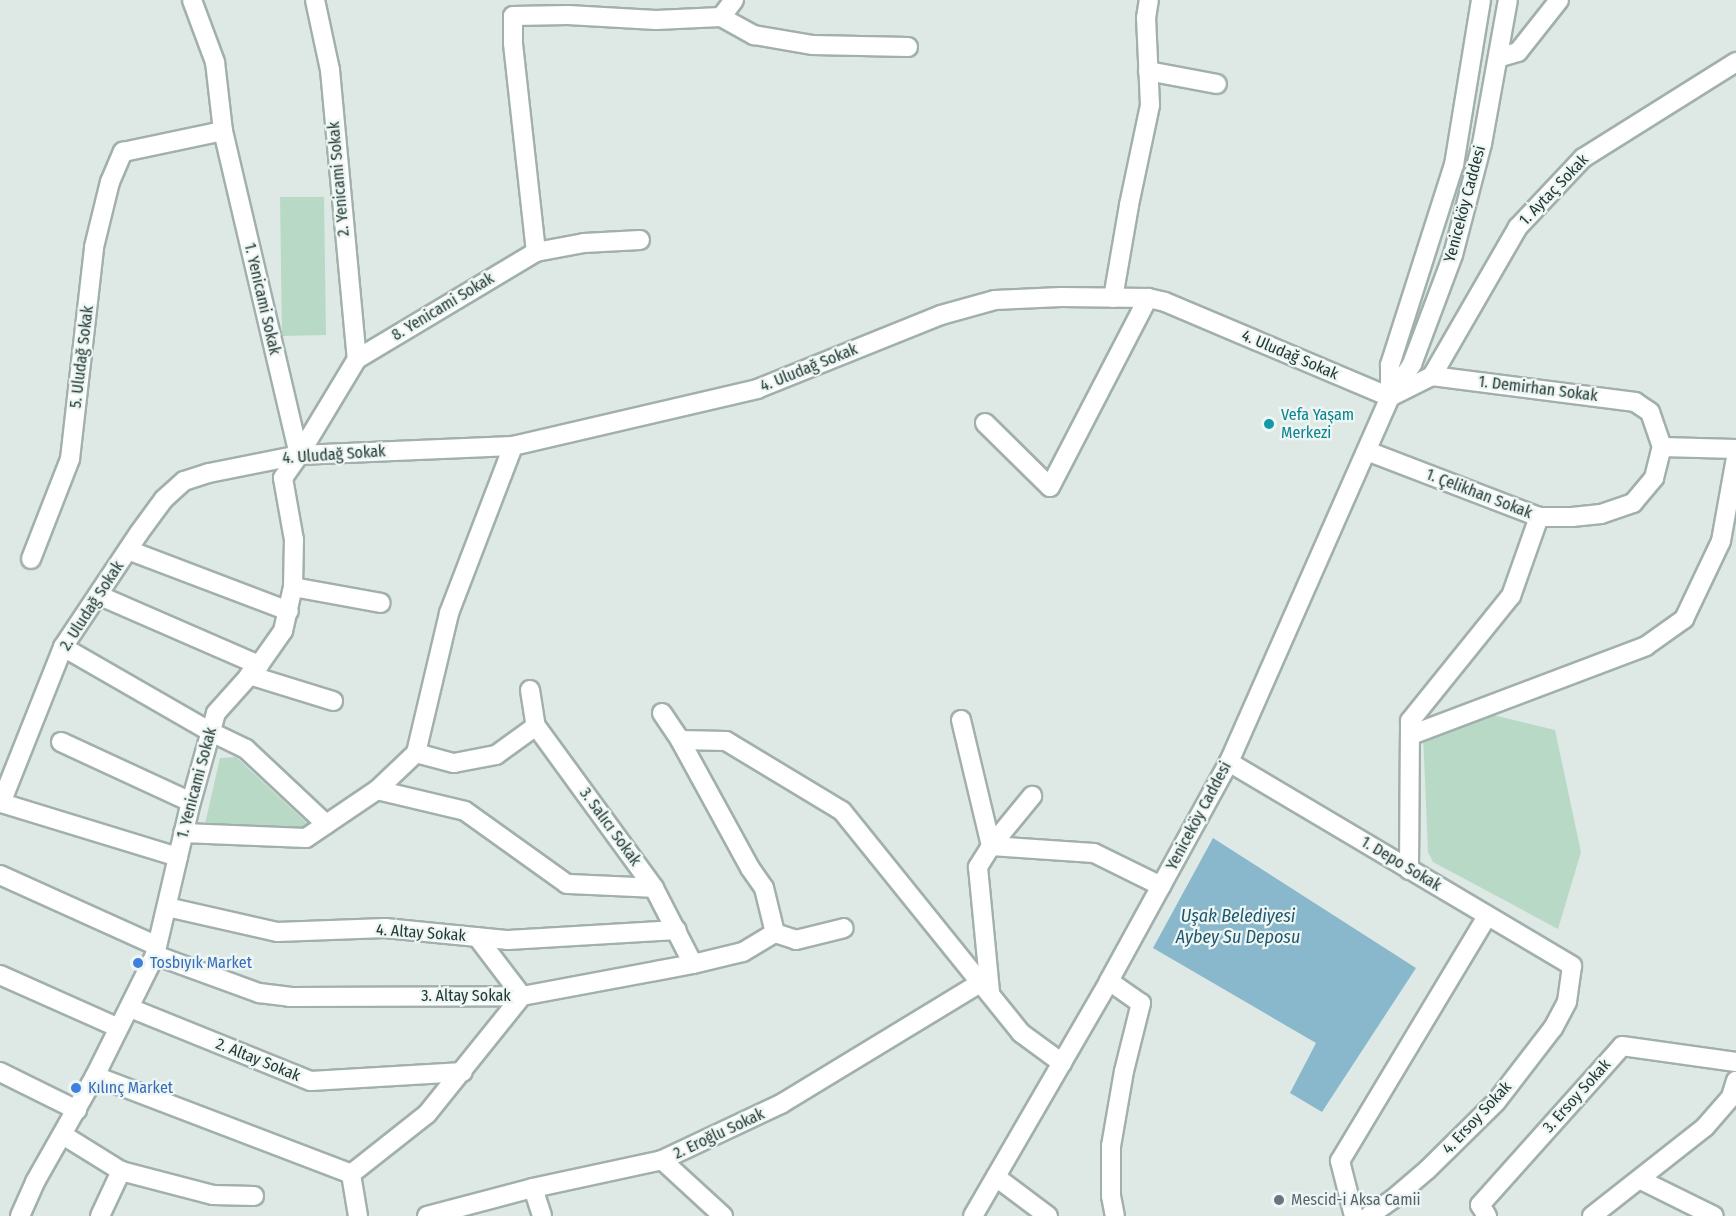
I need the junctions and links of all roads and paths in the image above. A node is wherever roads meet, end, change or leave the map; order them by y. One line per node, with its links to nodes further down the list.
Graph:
1 (192, 0): 14 (street, 1. Yenicami Sokak)
2 (315, 0): 19 (street, 2. Yenicami Sokak)
3 (734, 0): 8 (street)
4 (1149, 0): 12 (street)
5 (1481, 0): 21 (street, Yeniceköy Caddesi)
6 (1508, 0): 10 (street, Yeniceköy Caddesi)
7 (1559, 0): 10 (street)
8 (722, 17): 9 (street); 16 (street)
9 (908, 47)
10 (1498, 57): 21 (street, Yeniceköy Caddesi)
11 (1736, 62): 20 (street, 1. Aytaç Sokak)
12 (1148, 71): 13 (street); 17 (street)
13 (1217, 84)
14 (223, 131): 27 (street, 1. Yenicami Sokak); 32 (street, 5. Uludağ Sokak)
15 (640, 240): 16 (street, 8. Yenicami Sokak)
16 (536, 252): 19 (street, 8. Yenicami Sokak)
17 (1113, 298): 18 (street, 4. Uludağ Sokak); 23 (street, 4. Uludağ Sokak)
18 (1148, 298): 21 (street, 4. Uludağ Sokak); 22 (street)
19 (357, 359): 27 (street, 8. Yenicami Sokak)
20 (1432, 376): 21 (street); 24 (street, 1. Demirhan Sokak)
21 (1390, 397): 26 (street, Yeniceköy Caddesi)
22 (985, 423)
23 (513, 446): 27 (street, 4. Uludağ Sokak); 48 (street)
24 (1662, 447): 25 (street); 30 (street, 1. Çelikhan Sokak)
25 (1736, 449)
26 (1367, 451): 30 (street, 1. Çelikhan Sokak); 49 (street, Yeniceköy Caddesi)
27 (299, 455): 29 (street, 4. Uludağ Sokak); 33 (street, 1. Yenicami Sokak)
28 (1736, 458): 45 (street)
29 (209, 473): 31 (street, 2. Uludağ Sokak)
30 (1539, 517): 45 (street)
31 (128, 550): 34 (street, 2. Uludağ Sokak); 36 (street)
32 (31, 559)
33 (293, 587): 35 (street); 36 (street, 1. Yenicami Sokak)
34 (98, 595): 37 (street, 2. Uludağ Sokak); 38 (street)
35 (381, 603)
36 (289, 611): 38 (street, 1. Yenicami Sokak)
37 (63, 647): 44 (street); 53 (street, 2. Uludağ Sokak)
38 (254, 670): 40 (street); 44 (street, 1. Yenicami Sokak)
39 (530, 690): 43 (street, 3. Salıcı Sokak)
40 (333, 700)
41 (662, 713): 46 (street)
42 (962, 720): 56 (street)
43 (537, 726): 48 (street); 61 (street, 3. Salıcı Sokak)
44 (209, 731): 52 (street, 1. Yenicami Sokak); 54 (street)
45 (1411, 735): 58 (street)
46 (680, 740): 66 (street); 73 (street)
47 (61, 742): 52 (street)
48 (416, 753): 50 (street)
49 (1229, 762): 58 (street, 1. Depo Sokak); 60 (street, Yeniceköy Caddesi)
50 (377, 790): 54 (street); 61 (street)
51 (1032, 796): 56 (street)
52 (190, 802): 55 (street, 1. Yenicami Sokak)
53 (1, 803): 57 (street)
54 (326, 824): 55 (street)
55 (183, 833): 57 (street, 1. Yenicami Sokak)
56 (991, 846): 60 (street); 73 (street)
57 (178, 857): 62 (street, 1. Yenicami Sokak)
58 (1409, 870): 63 (street, 1. Depo Sokak)
59 (0, 875): 68 (street, 3. Altay Sokak)
60 (1161, 886): 72 (street, Yeniceköy Caddesi)
61 (654, 888): 65 (street, 3. Salıcı Sokak)
62 (167, 907): 67 (street, 4. Altay Sokak); 68 (street, 1. Yenicami Sokak)
63 (1487, 916): 70 (street, 1. Depo Sokak); 102 (street)
64 (844, 928): 66 (street)
65 (677, 930): 67 (street, 4. Altay Sokak); 69 (street, 3. Salıcı Sokak)
66 (775, 933): 69 (street, 3. Altay Sokak)
67 (477, 937): 74 (street)
68 (156, 951): 74 (street, 3. Altay Sokak); 75 (street, 1. Yenicami Sokak)
69 (693, 964): 74 (street, 3. Altay Sokak)
70 (1572, 966): 103 (street, 4. Ersoy Sokak)
71 (0, 975): 76 (street)
72 (1109, 981): 78 (street, Yeniceköy Caddesi); 101 (street)
73 (986, 987): 78 (street); 85 (street, 2. Eroğlu Sokak)
74 (522, 996): 80 (street)
75 (130, 1008): 76 (street, 1. Yenicami Sokak); 80 (street, 2. Altay Sokak)
76 (119, 1029): 81 (street, 1. Yenicami Sokak)
77 (1736, 1062): 92 (street, 3. Ersoy Sokak)
78 (1062, 1063): 88 (street, Yeniceköy Caddesi)
79 (0, 1072): 83 (street)
80 (464, 1072): 87 (street)
81 (95, 1076): 83 (street, 1. Yenicami Sokak); 87 (street)
82 (1736, 1081): 89 (street)
83 (77, 1110): 84 (street, 1. Yenicami Sokak)
84 (63, 1134): 86 (street); 93 (street, 1. Yenicami Sokak)
85 (662, 1160): 90 (street, 2. Eroğlu Sokak); 98 (street)
86 (121, 1171): 91 (street); 94 (street)
87 (351, 1174): 95 (street)
88 (996, 1177): 99 (street, Yeniceköy Caddesi); 100 (street)
89 (1641, 1180): 104 (street); 105 (street)
90 (533, 1188): 96 (street, 2. Eroğlu Sokak); 97 (street)
91 (254, 1196)
92 (1483, 1211)
93 (20, 1216)
94 (100, 1216)
95 (358, 1216)
96 (430, 1216)
97 (542, 1216)
98 (723, 1216)
99 (972, 1216)
100 (1048, 1216)
101 (1115, 1216)
102 (1354, 1216)
103 (1369, 1216)
104 (1592, 1216)
105 (1714, 1216)

